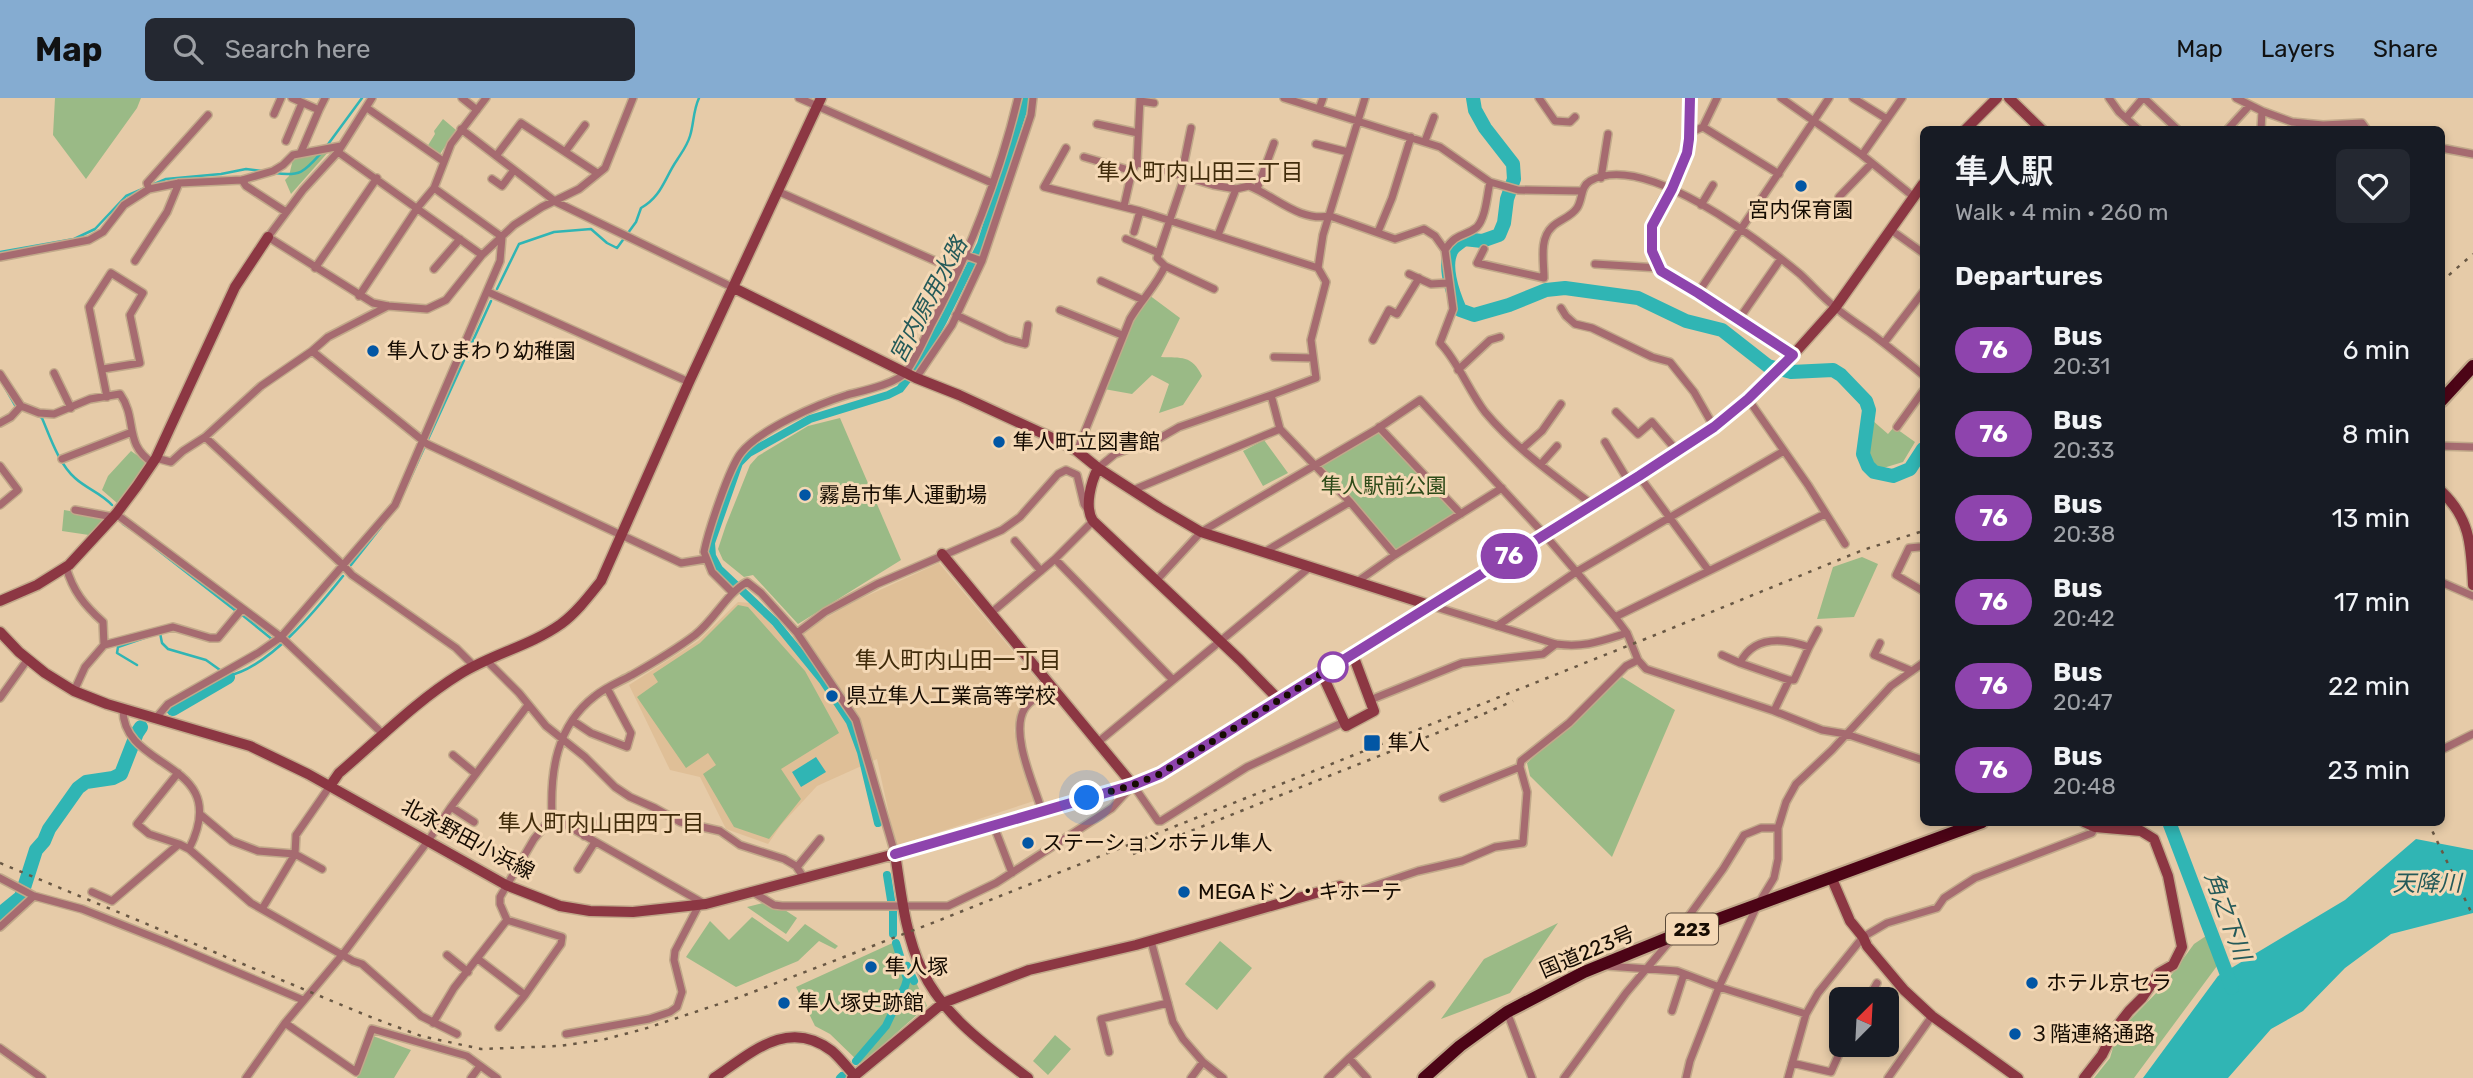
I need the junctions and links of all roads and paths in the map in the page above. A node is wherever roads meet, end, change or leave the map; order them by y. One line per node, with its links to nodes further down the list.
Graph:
1 (281, 98): 36 (street)
2 (292, 98): 28 (street)
3 (324, 98): 33 (street)
4 (372, 98): 31 (street)
5 (462, 98): 34 (street)
6 (486, 98): 34 (street)
7 (633, 98): 80 (street)
8 (799, 98): 27 (street)
9 (1018, 98): 88 (street)
10 (1033, 98): 127 (street)
11 (1284, 98): 32 (street)
12 (1323, 98): 32 (street)
13 (1365, 98): 41 (street)
14 (1539, 98): 39 (street)
15 (1690, 98): 58 (street)
16 (1717, 98): 54 (street)
17 (1780, 98): 43 (street)
18 (1829, 98): 43 (street)
19 (1853, 98): 42 (street)
20 (1902, 98): 42 (street)
21 (1997, 98): 47 (street)
22 (2009, 98): 48 (street)
23 (2109, 98): 40 (street)
24 (2143, 98): 40 (street); 50 (street)
25 (2236, 98): 30 (street)
26 (1140, 100): 29 (street); 57 (street)
27 (819, 102): 88 (street); 97 (street)
28 (302, 103): 33 (street); 61 (street)
29 (1154, 103)
30 (2249, 106): 35 (street); 51 (street)
31 (367, 108): 66 (street); 75 (street)
32 (1319, 109): 41 (street)
33 (319, 110): 68 (street)
34 (477, 110): 56 (street)
35 (2263, 111): 46 (street); 52 (street)
36 (274, 114)
37 (208, 115): 93 (street)
38 (1434, 117): 62 (street)
39 (1575, 117)
40 (2126, 118): 49 (street)
41 (1359, 120): 60 (street); 70 (street)
42 (1887, 120): 72 (street)
43 (1814, 121): 72 (street); 81 (street)
44 (1097, 124): 57 (street)
45 (585, 125): 69 (street)
46 (2290, 125): 53 (street)
47 (1969, 126)
48 (2038, 126)
49 (2135, 126)
50 (2174, 126)
51 (2231, 126)
52 (2261, 126)
53 (2364, 126)
54 (1703, 127): 58 (street); 81 (street)
55 (1191, 128): 82 (street)
56 (461, 129): 73 (street); 75 (street)
57 (1138, 133): 76 (street)
58 (1689, 133): 96 (street)
59 (1608, 134): 84 (street)
60 (1411, 138): 62 (street); 112 (street)
61 (286, 141)
62 (1425, 141): 89 (street)
63 (1274, 143): 95 (street)
64 (1316, 144): 70 (street)
65 (1066, 148): 103 (street)
66 (340, 149): 68 (street); 83 (street); 106 (street)
67 (2445, 149): 71 (street)
68 (301, 152): 86 (street)
69 (565, 152): 73 (street); 80 (street)
70 (1348, 152): 107 (street)
71 (2473, 154)
72 (1862, 155): 77 (street)
73 (496, 156): 78 (street)
74 (1084, 157): 79 (street)
75 (443, 161): 91 (street)
76 (1137, 162): 79 (street); 82 (street)
77 (1872, 163): 99 (street); 100 (street)
78 (514, 170): 85 (street); 101 (street)
79 (1132, 171): 103 (street)
80 (597, 173): 101 (street)
81 (1779, 174): 109 (street)
82 (1183, 177): 94 (street); 108 (street)
83 (377, 178): 104 (street); 130 (street)
84 (1601, 178): 96 (street); 98 (street)
85 (492, 179)
86 (242, 180): 87 (street); 106 (street)
87 (179, 183): 93 (street); 126 (street)
88 (992, 183): 123 (street)
89 (1490, 183): 98 (street); 119 (street)
90 (1713, 185): 102 (street)
91 (434, 188): 104 (street); 115 (street)
92 (1920, 188): 100 (street, 北永野田小浜線)
93 (149, 189): 124 (street)
94 (1236, 189): 95 (street); 113 (street)
95 (1257, 189): 107 (street)
96 (1672, 189): 102 (street); 132 (street)
97 (777, 191): 134 (street); 139 (street)
98 (1581, 191): 118 (street)
99 (1839, 197)
100 (1914, 197): 110 (street, 北永野田小浜線)
101 (556, 202): 115 (street); 139 (street)
102 (1701, 205): 109 (street)
103 (1124, 206): 105 (street)
104 (418, 207): 116 (street); 143 (street)
105 (1140, 211): 108 (street); 111 (street)
106 (286, 212): 114 (street)
107 (1330, 216): 112 (street); 131 (street)
108 (1171, 221): 113 (street); 121 (street)
109 (1742, 229): 125 (street); 142 (street)
110 (1891, 230): 120 (street); 147 (street, 北永野田小浜線)
111 (1133, 232)
112 (1378, 232): 119 (street)
113 (1218, 235): 131 (street)
114 (268, 237): 130 (street); 196 (street)
115 (502, 237): 122 (street); 141 (street)
116 (460, 239): 122 (street); 133 (street)
117 (1125, 239): 121 (street)
118 (1484, 249)
119 (1445, 250): 138 (street)
120 (1920, 251)
121 (1159, 253): 129 (street)
122 (482, 255): 146 (street)
123 (965, 255): 127 (street); 134 (street)
124 (0, 257)
125 (1780, 260): 147 (street); 151 (street)
126 (135, 261)
127 (981, 261): 150 (street)
128 (1595, 264): 132 (street)
129 (1165, 267): 140 (street); 145 (street)
130 (315, 268): 143 (street)
131 (1318, 268): 160 (street)
132 (1659, 268): 142 (street)
133 (434, 269)
134 (958, 271): 164 (street)
135 (1409, 274): 136 (street)
136 (1419, 278): 138 (street); 155 (street)
137 (1101, 281): 145 (street)
138 (1448, 283): 163 (street)
139 (734, 288): 164 (street); 169 (street)
140 (1214, 289)
141 (488, 292): 169 (street); 186 (street)
142 (1698, 293): 151 (street)
143 (359, 296): 146 (street)
144 (1920, 296): 156 (street)
145 (1141, 299): 153 (street)
146 (388, 306): 157 (street)
147 (1835, 308): 156 (street); 158 (street, 北永野田小浜線)
148 (1561, 309): 181 (street)
149 (1060, 310): 153 (street)
150 (956, 315): 152 (street); 168 (street)
151 (1738, 319): 158 (street)
152 (1028, 325)
153 (1122, 335): 192 (street)
154 (1500, 337): 163 (street)
155 (1373, 340)
156 (1884, 343): 166 (street)
157 (312, 351): 185 (street); 186 (street)
158 (1793, 355): 174 (street, 北永野田小浜線)
159 (1274, 357): 160 (street)
160 (1313, 358): 170 (street)
161 (2473, 366): 173 (highway)
162 (103, 369): 162 (street); 172 (street)
163 (1458, 370): 191 (street)
164 (905, 372): 168 (street); 225 (street)
165 (54, 373): 176 (street)
166 (1920, 373)
167 (0, 374): 177 (street)
168 (916, 378): 192 (street)
169 (689, 382): 218 (street)
170 (1271, 395): 183 (street); 200 (street)
171 (1920, 395): 182 (street)
172 (107, 397): 176 (street); 184 (street)
173 (2445, 397)
174 (1748, 399): 181 (street, 北永野田小浜線); 194 (street)
175 (1561, 404): 191 (street)
176 (71, 408): 177 (street)
177 (19, 409): 179 (street)
178 (1616, 412): 193 (street)
179 (0, 423)
180 (1379, 427): 198 (street); 203 (street); 211 (street)
181 (1714, 427): 193 (street, 北永野田小浜線)
182 (1897, 427)
183 (1280, 429): 198 (street); 204 (street)
184 (132, 432): 195 (street); 196 (street)
185 (205, 437): 196 (street); 227 (street)
186 (423, 441): 218 (street); 227 (street)
187 (1605, 442): 202 (street)
188 (1557, 446): 197 (street)
189 (2445, 446): 190 (street)
190 (2473, 447)
191 (1523, 448): 197 (street)
192 (1077, 451): 200 (street)
193 (1677, 451): 201 (street, 北永野田小浜線)
194 (1784, 451): 212 (street); 214 (street)
195 (62, 460)
196 (155, 461): 213 (street)
197 (1541, 464): 208 (street)
198 (1314, 465): 206 (street); 216 (street)
199 (0, 466): 207 (street)
200 (1098, 468): 204 (street); 210 (street)
201 (1639, 476): 202 (street, 北永野田小浜線); 214 (street)
202 (1629, 482): 208 (street, 北永野田小浜線)
203 (1502, 488): 211 (street); 217 (street)
204 (1133, 490): 216 (street)
205 (2445, 495): 236 (street)
206 (1350, 502): 222 (street); 224 (street)
207 (0, 505)
208 (1593, 505): 217 (street, 北永野田小浜線)
209 (75, 510): 213 (street)
210 (1089, 510): 215 (street); 223 (street)
211 (1461, 514): 224 (street)
212 (1825, 514): 220 (street); 231 (street)
213 (115, 516): 228 (street); 242 (street)
214 (1668, 517): 231 (street); 232 (street)
215 (1093, 521): 226 (street); 233 (street)
216 (1201, 532): 222 (street); 233 (street)
217 (1544, 534): 232 (street); 241 (street, 北永野田小浜線)
218 (623, 535): 225 (street); 260 (street)
219 (1015, 541): 230 (street)
220 (1845, 544)
221 (1919, 547): 237 (street)
222 (1266, 551): 229 (street)
223 (942, 554): 243 (street); 248 (street)
224 (1395, 555): 234 (street)
225 (706, 559): 238 (street)
226 (1055, 559): 230 (street); 266 (street)
227 (343, 565): 250 (street); 263 (street)
228 (66, 567): 240 (street); 254 (street)
229 (1310, 567): 234 (street); 251 (street)
230 (1041, 571): 243 (street)
231 (1709, 571): 244 (street)
232 (1576, 572): 244 (street); 245 (street)
233 (1156, 581): 251 (street)
234 (1358, 581): 241 (street)
235 (2445, 584): 239 (street)
236 (2473, 585)
237 (1920, 589)
238 (732, 592): 248 (street); 268 (street)
239 (2473, 596)
240 (0, 601)
241 (1429, 605): 245 (street); 256 (street, 北永野田小浜線)
242 (242, 609): 250 (street); 254 (street)
243 (992, 613): 269 (street)
244 (1615, 617): 249 (street)
245 (1497, 626): 253 (street)
246 (1818, 630): 255 (street)
247 (0, 632): 258 (street, 北永野田小浜線)
248 (797, 632): 312 (street)
249 (1627, 633): 253 (street); 259 (street)
250 (283, 640): 277 (street); 280 (street)
251 (1221, 641): 266 (street); 272 (street)
252 (1880, 643): 264 (street)
253 (1556, 644): 273 (street)
254 (104, 645): 270 (street)
255 (1809, 647): 261 (street); 267 (street)
256 (1353, 655): 265 (street, 北永野田小浜線); 273 (street)
257 (1722, 655): 261 (street)
258 (28, 659): 270 (street, 北永野田小浜線); 271 (street)
259 (1638, 660): 276 (street); 288 (street)
260 (487, 661): 263 (street); 274 (street)
261 (1740, 663): 267 (street)
262 (1920, 665): 264 (street)
263 (474, 666): 280 (street)
264 (1912, 671): 281 (street)
265 (1322, 674): 272 (street, 北永野田小浜線); 279 (street)
266 (1173, 680): 284 (street)
267 (1789, 680): 276 (street)
268 (607, 688): 278 (street); 278 (street)
269 (1052, 688): 284 (street); 295 (street)
270 (74, 691): 275 (street, 北永野田小浜線)
271 (0, 698)
272 (1279, 700): 291 (street, 北永野田小浜線)
273 (1370, 700): 279 (street)
274 (528, 705): 283 (street); 290 (street)
275 (123, 709): 277 (street, 北永野田小浜線); 289 (street)
276 (1774, 712): 281 (street)
277 (156, 718): 292 (street, 北永野田小浜線)
278 (573, 721): 283 (street)
279 (1344, 722): 291 (street)
280 (384, 734): 292 (street)
281 (1846, 734): 287 (street); 304 (street)
282 (2473, 734): 285 (street)
283 (562, 739): 297 (street); 313 (street)
284 (1097, 743): 291 (street)
285 (2445, 748)
286 (453, 755): 290 (street)
287 (1920, 759)
288 (1520, 767): 293 (street); 321 (street)
289 (178, 773): 296 (street); 309 (street)
290 (476, 774): 294 (street)
291 (1133, 785): 295 (street, 北永野田小浜線); 316 (street)
292 (330, 786): 307 (street, 北永野田小浜線); 311 (street)
293 (1443, 798)
294 (451, 807): 298 (street); 307 (street)
295 (1042, 811): 300 (street, 北永野田小浜線)
296 (201, 815): 310 (street); 311 (street)
297 (552, 817): 305 (street); 320 (street)
298 (474, 822)
299 (594, 823): 305 (street)
300 (993, 824): 312 (street, 北永野田小浜線); 316 (street)
301 (1971, 826): 319 (highway, 国道223号 / 223)
302 (2129, 826): 303 (street); 383 (street)
303 (2095, 827): 332 (street)
304 (1778, 828): 326 (street); 331 (street)
305 (584, 836): 308 (street)
306 (820, 839): 313 (street)
307 (428, 841): 320 (street, 北永野田小浜線); 334 (street)
308 (594, 842): 315 (street); 325 (street)
309 (179, 844): 310 (street); 323 (street)
310 (189, 849): 328 (street)
311 (295, 854): 314 (street); 328 (street)
312 (895, 854): 318 (street, 北永野田小浜線); 327 (street)
313 (797, 867): 318 (street)
314 (322, 869)
315 (578, 869)
316 (1012, 873): 327 (street)
317 (0, 878): 324 (street)
318 (804, 878): 322 (street, 北永野田小浜線)
319 (1832, 879): 326 (highway, 国道223号 / 223); 332 (street)
320 (506, 885): 325 (street, 北永野田小浜線); 329 (street)
321 (1340, 886): 333 (street)
322 (751, 891): 325 (street, 北永野田小浜線); 327 (street)
323 (92, 892)
324 (34, 896): 330 (street); 346 (street)
325 (702, 905): 357 (street)
326 (1757, 906): 331 (highway, 国道223号 / 223); 343 (street)
327 (904, 907): 347 (street)
328 (262, 909): 334 (street)
329 (507, 920): 336 (street); 345 (street)
330 (0, 927)
331 (1675, 935): 337 (highway, 国道223号 / 223); 338 (street)
332 (1863, 937): 351 (street); 352 (street)
333 (1151, 941): 347 (street); 348 (street)
334 (343, 954): 346 (street); 354 (street)
335 (447, 956): 339 (street)
336 (478, 959): 339 (street); 345 (street)
337 (1603, 965): 338 (street); 350 (highway, 国道223号 / 223)
338 (1649, 969): 340 (street); 378 (street)
339 (468, 972): 354 (street)
340 (1684, 974): 343 (street); 349 (street)
341 (1877, 983): 344 (street)
342 (1431, 985): 361 (street)
343 (1719, 987): 351 (street); 379 (street)
344 (1875, 987)
345 (525, 995): 355 (street)
346 (303, 1000): 353 (street)
347 (943, 1003): 365 (street); 371 (street)
348 (1168, 1003): 359 (street); 362 (street)
349 (1672, 1011)
350 (1507, 1012): 376 (highway, 国道223号 / 223); 377 (street)
351 (1806, 1014): 363 (street)
352 (1932, 1016): 381 (street); 382 (street)
353 (285, 1023): 364 (street); 367 (street)
354 (433, 1023): 356 (street)
355 (499, 1027)
356 (457, 1034)
357 (566, 1034)
358 (0, 1048): 366 (street)
359 (1109, 1052)
360 (1837, 1057): 363 (street)
361 (1349, 1058): 374 (street); 375 (street)
362 (1203, 1062): 372 (street); 373 (street)
363 (1792, 1063): 380 (street)
364 (480, 1066): 368 (street); 369 (street)
365 (853, 1077): 370 (street)
366 (42, 1078)
367 (246, 1078)
368 (471, 1078)
369 (496, 1078)
370 (714, 1078)
371 (1028, 1078)
372 (1191, 1078)
373 (1223, 1078)
374 (1328, 1078)
375 (1367, 1078)
376 (1424, 1078)
377 (1532, 1078)
378 (1564, 1078)
379 (1686, 1078)
380 (1788, 1078)
381 (1888, 1078)
382 (2018, 1078)
383 (2084, 1078)

